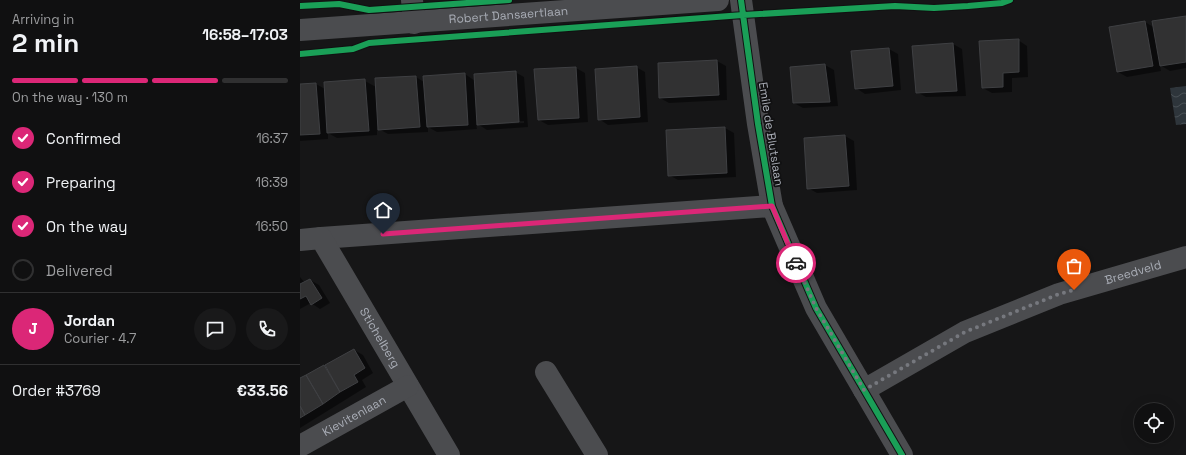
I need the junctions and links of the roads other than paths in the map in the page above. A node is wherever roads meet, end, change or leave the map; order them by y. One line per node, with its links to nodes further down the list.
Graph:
1 (412, 0): 4 (street)
2 (718, 0): 4 (street, Robert Dansaertlaan)
3 (741, 0): 6 (street, Emile de Blutslaan)
4 (414, 23): 5 (street, Robert Dansaertlaan)
5 (300, 30)
6 (772, 206): 7 (street); 11 (street, Emile de Blutslaan)
7 (310, 239): 10 (street, Stichelberg)
8 (1186, 257): 11 (street, Breedveld)
9 (546, 372): 14 (street)
10 (408, 386): 12 (street, Kievitenlaan); 13 (street, Stichelberg)
11 (864, 390): 15 (street, Emile de Blutslaan)
12 (300, 446)
13 (449, 455)
14 (597, 455)
15 (902, 455)

